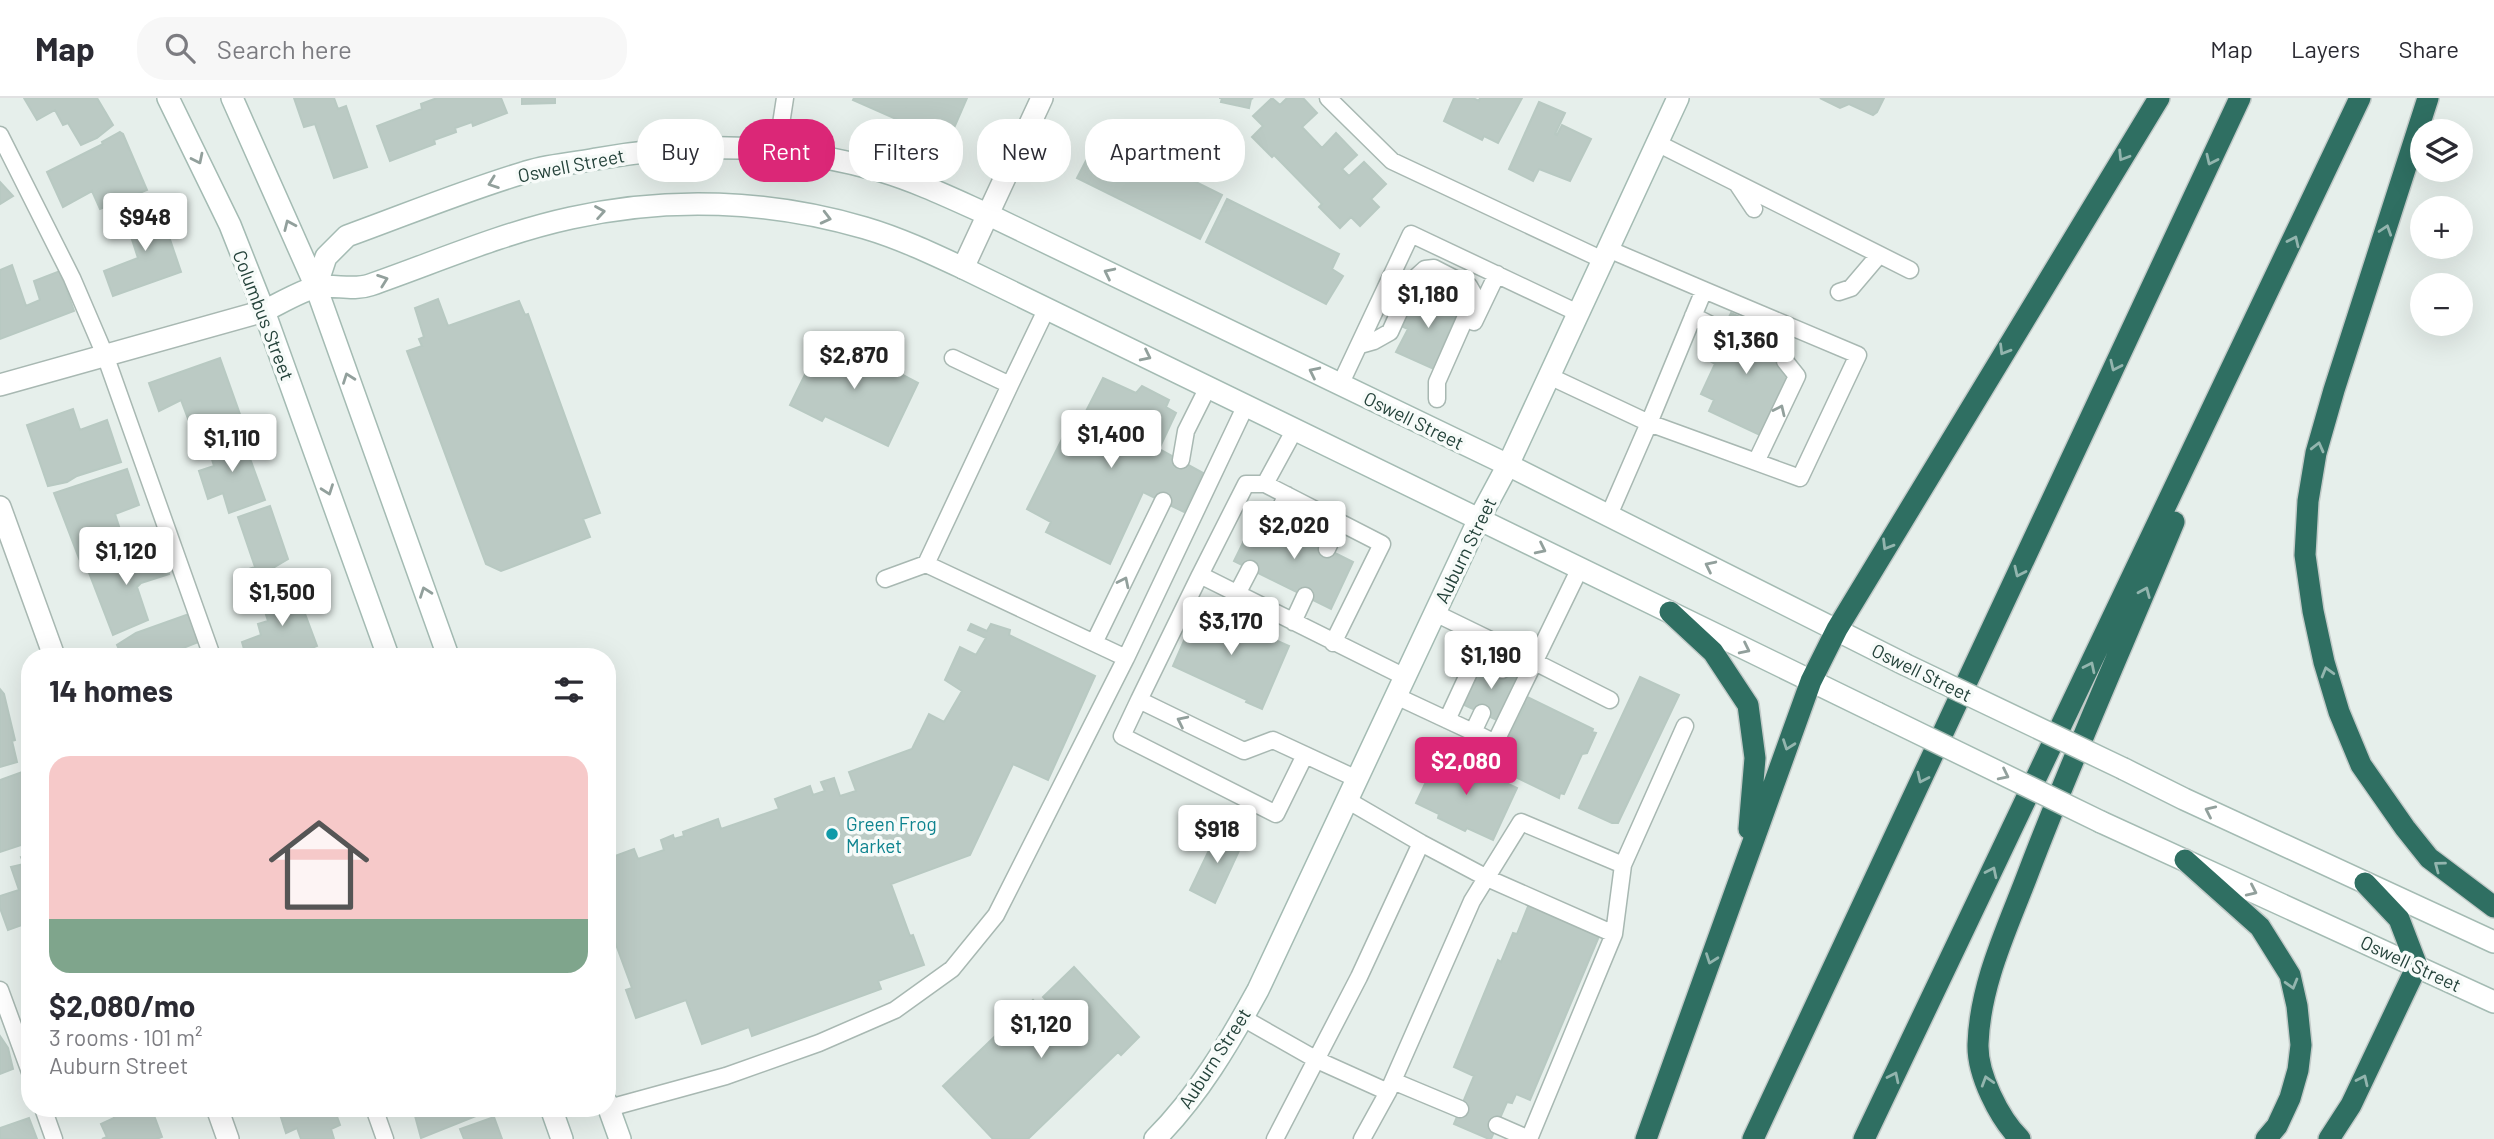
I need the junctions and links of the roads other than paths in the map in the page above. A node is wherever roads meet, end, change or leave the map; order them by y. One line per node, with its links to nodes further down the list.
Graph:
1 (168, 98): 29 (main road, Columbus Street, one-way to 29)
2 (232, 98): 25 (main road, one-way to 2)
3 (785, 98): 11 (lane)
4 (1042, 98): 18 (main road)
5 (1328, 98): 19 (lane)
6 (1678, 98): 13 (main road, Auburn Street)
7 (2159, 98): 69 (highway, one-way to 69)
8 (2240, 98): 126 (highway, one-way to 126)
9 (2360, 98): 23 (highway, one-way to 9)
10 (2428, 98): 98 (highway, one-way to 10)
11 (782, 119)
12 (0, 135): 34 (lane)
13 (1657, 143): 16 (lane); 19 (main road, Auburn Street)
14 (738, 148): 25 (main road, Oswell Street, one-way to 25)
15 (835, 160): 18 (main road, Oswell Street)
16 (1736, 182): 17 (lane); 20 (lane)
17 (1754, 209)
18 (989, 215): 21 (main road); 40 (main road, Oswell Street, one-way to 18)
19 (1606, 255): 26 (lane); 30 (main road, Auburn Street)
20 (1879, 255): 22 (lane); 27 (lane)
21 (963, 268): 25 (main road, Oswell Street, one-way to 21); 28 (main road, Oswell Street)
22 (1910, 270)
23 (2279, 273): 127 (highway, one-way to 23); 128 (highway, one-way to 23)
24 (1497, 274): 30 (lane); 33 (lane); 42 (lane)
25 (316, 287): 29 (main road, Oswell Street); 76 (main road, one-way to 25)
26 (1704, 290): 31 (lane); 48 (lane)
27 (1839, 292)
28 (1046, 308): 39 (lane); 41 (main road, Oswell Street, one-way to 41)
29 (264, 311): 34 (main road, Oswell Street); 75 (main road, Columbus Street, one-way to 75)
30 (1578, 313): 37 (main road, Auburn Street)
31 (1693, 316): 32 (lane); 44 (lane)
32 (1711, 325)
33 (1360, 345): 40 (lane); 42 (lane)
34 (105, 355): 38 (main road, Oswell Street); 74 (lane)
35 (953, 358): 39 (lane)
36 (1785, 361): 48 (lane, one-way to 36)
37 (1549, 376): 44 (lane); 49 (main road, Auburn Street)
38 (0, 385)
39 (1010, 385): 59 (lane)
40 (1340, 385): 45 (main road, Oswell Street)
41 (1208, 387): 43 (main road, Oswell Street); 47 (lane)
42 (1437, 399): 45 (lane)
43 (1246, 405): 46 (main road, Oswell Street); 78 (lane)
44 (1649, 423): 48 (lane); 54 (lane)
45 (1425, 425): 49 (main road, Oswell Street)
46 (1295, 429): 50 (lane); 55 (main road, Oswell Street)
47 (1181, 460)
48 (1756, 462)
49 (1508, 465): 54 (main road, Oswell Street); 55 (main road, Auburn Street)
50 (1265, 484): 51 (lane); 62 (lane)
51 (1287, 495): 56 (lane); 57 (lane)
52 (1163, 501): 71 (lane, one-way to 52)
53 (0, 507): 73 (main road)
54 (1609, 515): 69 (main road, Oswell Street, one-way to 54)
55 (1479, 519): 60 (main road, Oswell Street, one-way to 60); 67 (main road, Auburn Street)
56 (1273, 522)
57 (1340, 522): 58 (lane); 72 (lane)
58 (1327, 549)
59 (926, 564): 63 (lane); 71 (lane)
60 (1580, 568): 66 (main road, Oswell Street); 79 (lane)
61 (1250, 569): 64 (lane)
62 (1200, 575): 64 (lane); 83 (lane)
63 (885, 579)
64 (1237, 594): 68 (lane)
65 (1305, 596): 68 (lane)
66 (1670, 612): 81 (main road, Oswell Street, one-way to 81); 93 (highway)
67 (1435, 613): 70 (lane); 82 (main road, Auburn Street)
68 (1293, 622): 72 (lane)
69 (1837, 629): 81 (highway); 97 (main road, Oswell Street, one-way to 69, bridge)
70 (1485, 638): 77 (lane); 86 (lane)
71 (1094, 643): 78 (lane)
72 (1333, 643): 82 (lane)
73 (51, 648)
74 (209, 648)
75 (385, 648)
76 (445, 648)
77 (1511, 650): 79 (lane); 80 (lane)
78 (1126, 658): 108 (lane)
79 (1534, 662): 84 (lane); 88 (lane)
80 (1502, 670)
81 (1811, 681): 93 (highway, one-way to 93); 94 (main road, Oswell Street, one-way to 94, bridge)
82 (1401, 687): 86 (lane); 90 (main road, Auburn Street)
83 (1139, 700): 89 (lane, one-way to 83); 89 (lane)
84 (1609, 700)
85 (1482, 713): 88 (lane)
86 (1447, 720): 88 (lane)
87 (1685, 726): 95 (lane)
88 (1473, 732)
89 (1305, 755): 90 (lane)
90 (1357, 779): 91 (main road, Auburn Street)
91 (1347, 800): 92 (lane); 104 (main road, Auburn Street)
92 (1421, 843): 96 (lane); 106 (lane)
93 (1747, 857): 125 (highway, one-way to 125)
94 (2185, 860): 101 (main road, Oswell Street, one-way to 101); 129 (highway, one-way to 129)
95 (1623, 865): 96 (lane); 99 (lane)
96 (1487, 878): 99 (lane); 107 (lane)
97 (2365, 883): 100 (main road, Oswell Street); 101 (highway)
98 (2494, 906)
99 (1614, 934): 124 (lane)
100 (2494, 942)
101 (2417, 966): 103 (main road, Oswell Street); 130 (highway, one-way to 101)
102 (0, 990): 105 (lane)
103 (2494, 1002)
104 (1243, 1018): 106 (lane); 121 (main road, Auburn Street)
105 (21, 1047)
106 (1317, 1060): 107 (lane); 122 (lane)
107 (1391, 1086): 109 (lane); 123 (lane)
108 (616, 1103)
109 (1460, 1109)
110 (46, 1117): 116 (lane)
111 (220, 1117): 117 (main road)
112 (376, 1117): 118 (lane)
113 (554, 1117): 119 (main road)
114 (612, 1117): 120 (main road)
115 (1497, 1125): 124 (lane)
116 (54, 1139)
117 (228, 1139)
118 (385, 1139)
119 (562, 1139)
120 (620, 1139)
121 (1155, 1139)
122 (1275, 1139)
123 (1363, 1139)
124 (1529, 1139)
125 (1646, 1139)
126 (1753, 1139)
127 (1864, 1139)
128 (2020, 1139)
129 (2266, 1139)
130 (2329, 1139)

